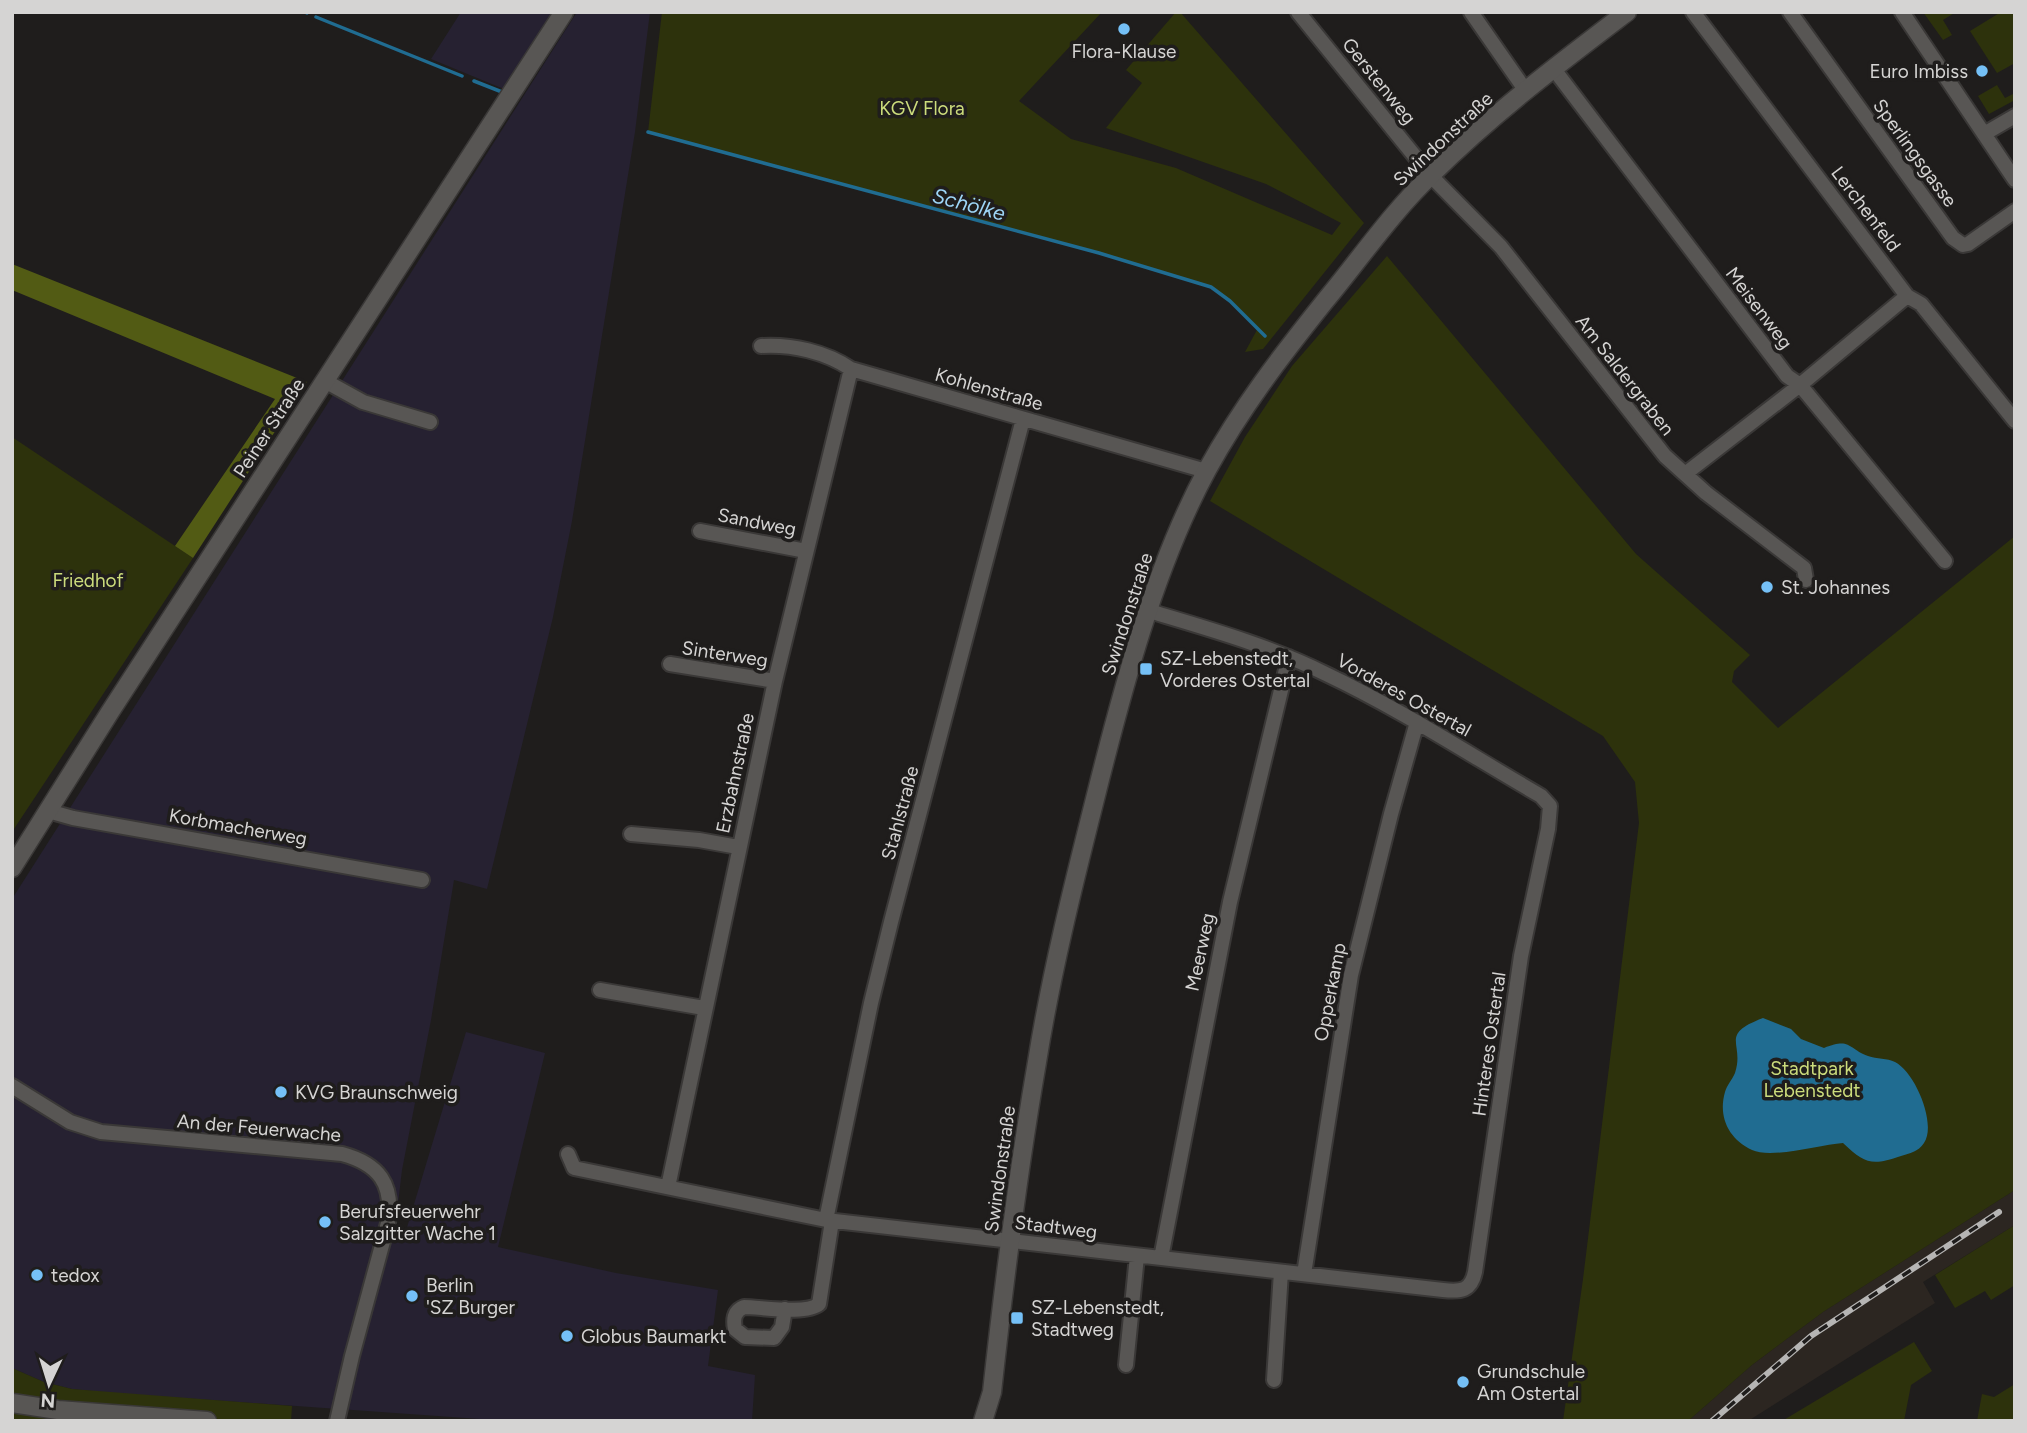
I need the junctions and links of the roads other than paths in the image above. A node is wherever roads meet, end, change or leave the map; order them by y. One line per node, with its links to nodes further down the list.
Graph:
1 (564, 12): 18 (street, Peiner Straße)
2 (1297, 12): 12 (street, Gerstenweg)
3 (1471, 12): 9 (street)
4 (1627, 12): 8 (street, Swindonstraße)
5 (1693, 12): 15 (street, Lerchenfeld)
6 (1790, 12): 14 (street, Sperlingsgasse)
7 (1902, 12): 11 (street)
8 (1553, 68): 9 (street, Swindonstraße); 19 (street, Meisenweg)
9 (1526, 91): 12 (street, Swindonstraße)
10 (2015, 116): 11 (street)
11 (1984, 134): 13 (street)
12 (1430, 175): 23 (street, Swindonstraße); 24 (street, Am Saldergraben)
13 (2015, 180)
14 (2015, 211)
15 (1907, 296): 19 (street); 21 (street, Lerchenfeld)
16 (761, 346): 17 (street, Kohlenstraße)
17 (852, 369): 20 (street, Kohlenstraße); 26 (street, Erzbahnstraße)
18 (325, 381): 22 (street); 35 (street, Peiner Straße)
19 (1800, 385): 24 (street); 27 (street, Meisenweg)
20 (1023, 419): 23 (street, Kohlenstraße); 45 (street, Stahlstraße)
21 (2015, 421)
22 (429, 422)
23 (1206, 471): 29 (street, Swindonstraße)
24 (1685, 474): 28 (street, Am Saldergraben)
25 (700, 530): 26 (street, Sandweg)
26 (806, 551): 32 (street, Erzbahnstraße)
27 (1945, 561)
28 (1806, 580)
29 (1149, 611): 30 (street, Vorderes Ostertal); 46 (street, Swindonstraße)
30 (1289, 657): 33 (street, Vorderes Ostertal); 48 (street, Meerweg)
31 (670, 664): 32 (street, Sinterweg)
32 (775, 681): 37 (street, Erzbahnstraße)
33 (1417, 722): 34 (street, Vorderes Ostertal); 50 (street, Opperkamp)
34 (1550, 806): 51 (street, Hinteres Ostertal)
35 (48, 811): 38 (street, Peiner Straße); 39 (street, Korbmacherweg)
36 (631, 834): 37 (street)
37 (738, 847): 41 (street, Erzbahnstraße)
38 (12, 868)
39 (422, 880)
40 (600, 990): 41 (street)
41 (704, 1008): 44 (street, Erzbahnstraße)
42 (12, 1086): 60 (street, An der Feuerwache)
43 (568, 1154): 44 (street, Stadtweg)
44 (668, 1187): 45 (street, Stadtweg)
45 (829, 1221): 46 (street, Stadtweg); 52 (street, Stahlstraße)
46 (1010, 1241): 47 (street, Stadtweg); 55 (street, Swindonstraße)
47 (1137, 1256): 48 (street, Stadtweg); 53 (street)
48 (1161, 1258): 49 (street, Stadtweg)
49 (1281, 1272): 50 (street, Stadtweg); 54 (street)
50 (1304, 1274): 51 (street, Stadtweg)
51 (1468, 1288)
52 (785, 1309)
53 (1126, 1365)
54 (1274, 1381)
55 (992, 1392): 61 (street, Swindonstraße); 62 (street, Swindonstraße)
56 (12, 1395): 58 (street)
57 (12, 1403): 58 (street)
58 (58, 1410): 59 (street)
59 (207, 1421)
60 (337, 1421)
61 (984, 1421)
62 (996, 1421)

